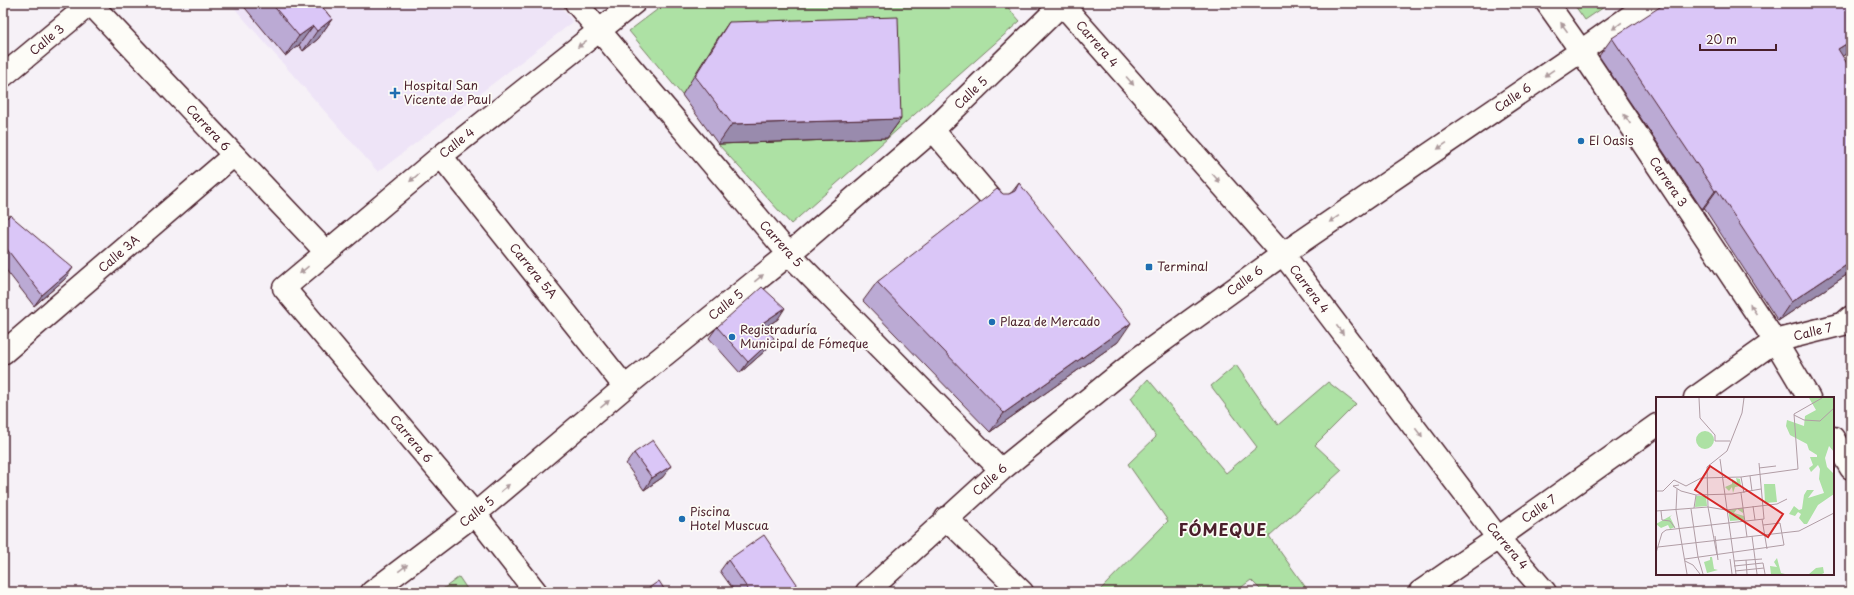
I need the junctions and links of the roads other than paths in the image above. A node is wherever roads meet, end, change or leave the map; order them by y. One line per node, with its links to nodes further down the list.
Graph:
1 (90, 3): 9 (street, Calle 3); 11 (street, Carrera 6)
2 (576, 3): 7 (street, Carrera 5)
3 (634, 3): 7 (street, Calle 4)
4 (1061, 3): 10 (street, Calle 5); 16 (street, Carrera 4, one-way to 16)
5 (1547, 3): 8 (street, Carrera 3, one-way to 5)
6 (1649, 3): 8 (street, Calle 6, one-way to 8)
7 (599, 31): 12 (street, Calle 4, one-way to 12); 15 (street, Carrera 5)
8 (1582, 51): 16 (street, Calle 6, one-way to 16); 19 (street, Carrera 3, one-way to 8)
9 (3, 76)
10 (933, 130): 13 (street); 15 (street, Calle 5)
11 (234, 155): 14 (street, Carrera 6); 20 (street, Calle 3A)
12 (441, 156): 14 (street, Calle 4, one-way to 14); 21 (street, Carrera 5A)
13 (993, 201)
14 (326, 252): 17 (street, Calle 4, one-way to 17)
15 (788, 254): 21 (street, Calle 5, one-way to 15); 27 (street, Carrera 5)
16 (1283, 254): 27 (street, Calle 6); 30 (street, Carrera 4, one-way to 30)
17 (284, 288): 28 (street, Carrera 6)
18 (1851, 318): 19 (street, Calle 7)
19 (1775, 341): 22 (street, Calle 7); 23 (street, Carrera 3)
20 (3, 353)
21 (625, 387): 28 (street, Calle 5, one-way to 21)
22 (1696, 397)
23 (1808, 397)
24 (1656, 426): 30 (street, Calle 7)
25 (1834, 440): 26 (street)
26 (1851, 468)
27 (1001, 470): 29 (street, Calle 6)
28 (475, 514): 31 (street, Calle 5, one-way to 28); 32 (street, Carrera 6)
29 (946, 518): 33 (street, Calle 6); 34 (street)
30 (1498, 538): 35 (street, Calle 7); 36 (street, Carrera 4)
31 (372, 592)
32 (536, 592)
33 (867, 592)
34 (1022, 592)
35 (1420, 592)
36 (1546, 592)

